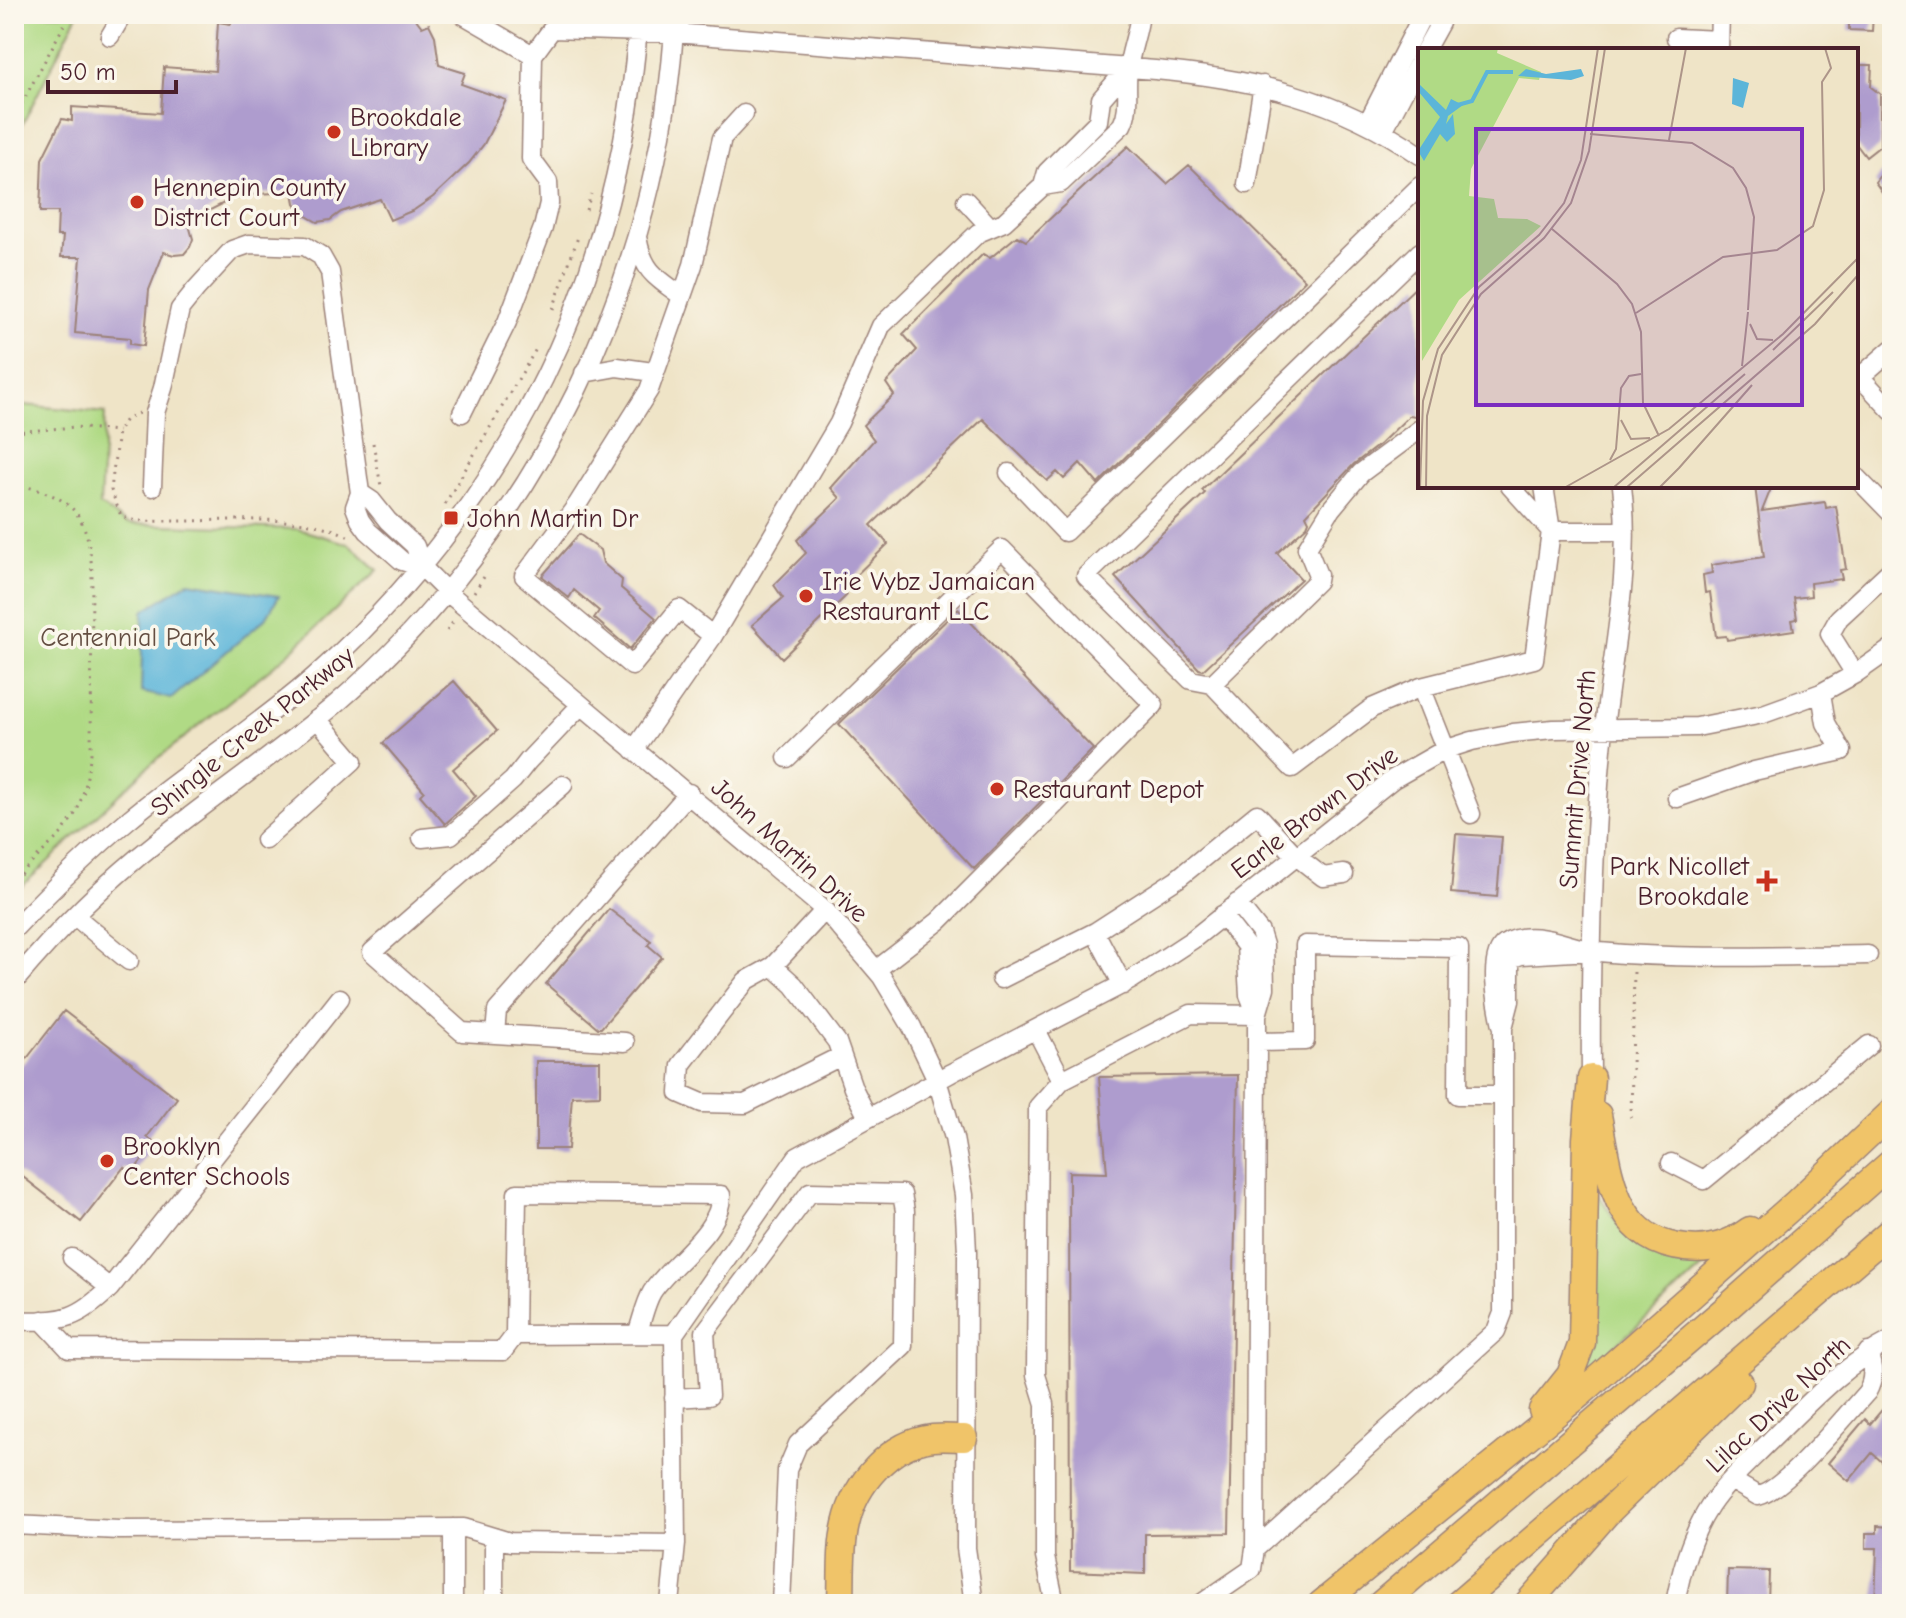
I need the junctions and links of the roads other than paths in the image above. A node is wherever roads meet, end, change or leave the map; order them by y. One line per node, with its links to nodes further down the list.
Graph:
1 (123, 14): 8 (street)
2 (462, 14): 12 (street)
3 (1140, 14): 14 (street)
4 (1720, 14): 10 (street)
5 (1430, 17): 11 (street); 17 (street)
6 (638, 23): 7 (street); 12 (street); 42 (street, Shingle Creek Parkway)
7 (674, 23): 14 (street); 24 (street, Shingle Creek Parkway)
8 (110, 36)
9 (1676, 38): 10 (street)
10 (1719, 45)
11 (1425, 48)
12 (533, 55): 31 (street)
13 (1418, 63): 17 (street)
14 (1128, 68): 15 (street); 20 (street); 20 (street)
15 (1263, 85): 17 (street); 19 (street)
16 (744, 114): 26 (street)
17 (1375, 127): 18 (street)
18 (1418, 154)
19 (1247, 184)
20 (1043, 186): 23 (street)
21 (1418, 188): 33 (street)
22 (966, 201): 23 (street)
23 (990, 227): 45 (street)
24 (637, 235): 26 (street); 29 (street, Shingle Creek Parkway)
25 (1418, 254): 48 (street)
26 (682, 296): 28 (street)
27 (1892, 349): 30 (street)
28 (653, 372): 29 (street); 45 (street)
29 (584, 373): 44 (street, Shingle Creek Parkway)
30 (1892, 411)
31 (462, 413)
32 (1418, 430): 48 (street)
33 (1009, 473)
34 (1858, 479): 39 (street)
35 (152, 487): 42 (street, John Martin Drive)
36 (1512, 488): 40 (street)
37 (1544, 488): 40 (street)
38 (1622, 488): 41 (street, Summit Drive North)
39 (1892, 514)
40 (1551, 531): 41 (street); 49 (street)
41 (1625, 531): 53 (street, Summit Drive North)
42 (422, 567): 44 (street, John Martin Drive); 68 (street, Shingle Creek Parkway)
43 (1892, 569): 47 (street)
44 (446, 591): 51 (street, John Martin Drive); 52 (street, Shingle Creek Parkway)
45 (713, 636): 54 (street)
46 (1892, 648): 47 (street, Earle Brown Drive)
47 (1855, 674): 50 (street, Earle Brown Drive)
48 (1212, 684): 49 (street)
49 (1421, 687): 55 (street)
50 (1821, 693): 53 (street, Earle Brown Drive); 59 (street)
51 (581, 705): 54 (street, John Martin Drive); 61 (street)
52 (317, 719): 62 (street); 67 (street, Shingle Creek Parkway)
53 (1604, 730): 55 (street, Earle Brown Drive); 70 (street, Summit Drive North)
54 (634, 750): 58 (street, John Martin Drive)
55 (1444, 750): 60 (street); 63 (street, Earle Brown Drive)
56 (787, 758): 74 (street)
57 (563, 785): 81 (street)
58 (689, 793): 66 (street, John Martin Drive); 81 (street)
59 (1677, 798)
60 (1471, 814)
61 (422, 838)
62 (265, 840)
63 (1296, 856): 64 (street); 65 (street, Earle Brown Drive); 69 (street)
64 (1344, 874)
65 (1229, 909): 77 (street, Earle Brown Drive); 79 (street)
66 (825, 910): 73 (street); 74 (street, John Martin Drive)
67 (76, 917): 72 (street); 76 (street, Shingle Creek Parkway)
68 (14, 929)
69 (1095, 932): 75 (street); 77 (street)
70 (1591, 951): 71 (street); 86 (street, Summit Drive North); 89 (street)
71 (1868, 955)
72 (129, 961)
73 (773, 966): 85 (street); 85 (street)
74 (876, 970): 87 (street, John Martin Drive)
75 (1001, 979)
76 (14, 982)
77 (1123, 985): 80 (street, Earle Brown Drive)
78 (340, 998): 99 (street)
79 (1257, 1015): 83 (street); 88 (street)
80 (1036, 1030): 87 (street, Earle Brown Drive); 88 (street)
81 (495, 1034): 82 (street)
82 (625, 1042)
83 (1257, 1042): 89 (street); 115 (street)
84 (1869, 1045): 93 (street)
85 (841, 1056): 91 (street)
86 (1591, 1078): 94 (highway); 109 (highway)
87 (937, 1080): 91 (street, Earle Brown Drive); 108 (street, John Martin Drive)
88 (1062, 1080): 122 (street)
89 (1503, 1095): 115 (street)
90 (1892, 1112): 94 (highway)
91 (868, 1118): 97 (street, Earle Brown Drive)
92 (1892, 1162): 125 (highway)
93 (1671, 1163)
94 (1836, 1165): 109 (highway)
95 (1889, 1233): 126 (highway); 127 (highway)
96 (702, 1237): 97 (street); 102 (street); 104 (street)
97 (729, 1252): 103 (street, Earle Brown Drive)
98 (72, 1258): 99 (street)
99 (110, 1288): 100 (street)
100 (42, 1320): 101 (street); 104 (street)
101 (14, 1321)
102 (637, 1334): 103 (street); 104 (street)
103 (674, 1334): 107 (street)
104 (515, 1335)
105 (1892, 1340): 106 (street, Lilac Drive North)
106 (1868, 1352): 110 (street, Lilac Drive North); 110 (street)
107 (674, 1398): 114 (street); 119 (street)
108 (964, 1438): 120 (highway); 121 (street, John Martin Drive)
109 (1497, 1461): 124 (highway)
110 (1731, 1480): 128 (street, Lilac Drive North)
111 (14, 1525): 112 (street)
112 (453, 1528): 113 (street); 116 (street)
113 (494, 1537): 114 (street); 117 (street)
114 (676, 1544): 118 (street)
115 (1255, 1549): 123 (street)
116 (453, 1604)
117 (494, 1604)
118 (670, 1604)
119 (781, 1604)
120 (841, 1604)
121 (974, 1604)
122 (1055, 1604)
123 (1201, 1604)
124 (1321, 1604)
125 (1381, 1604)
126 (1458, 1604)
127 (1527, 1604)
128 (1675, 1604)

